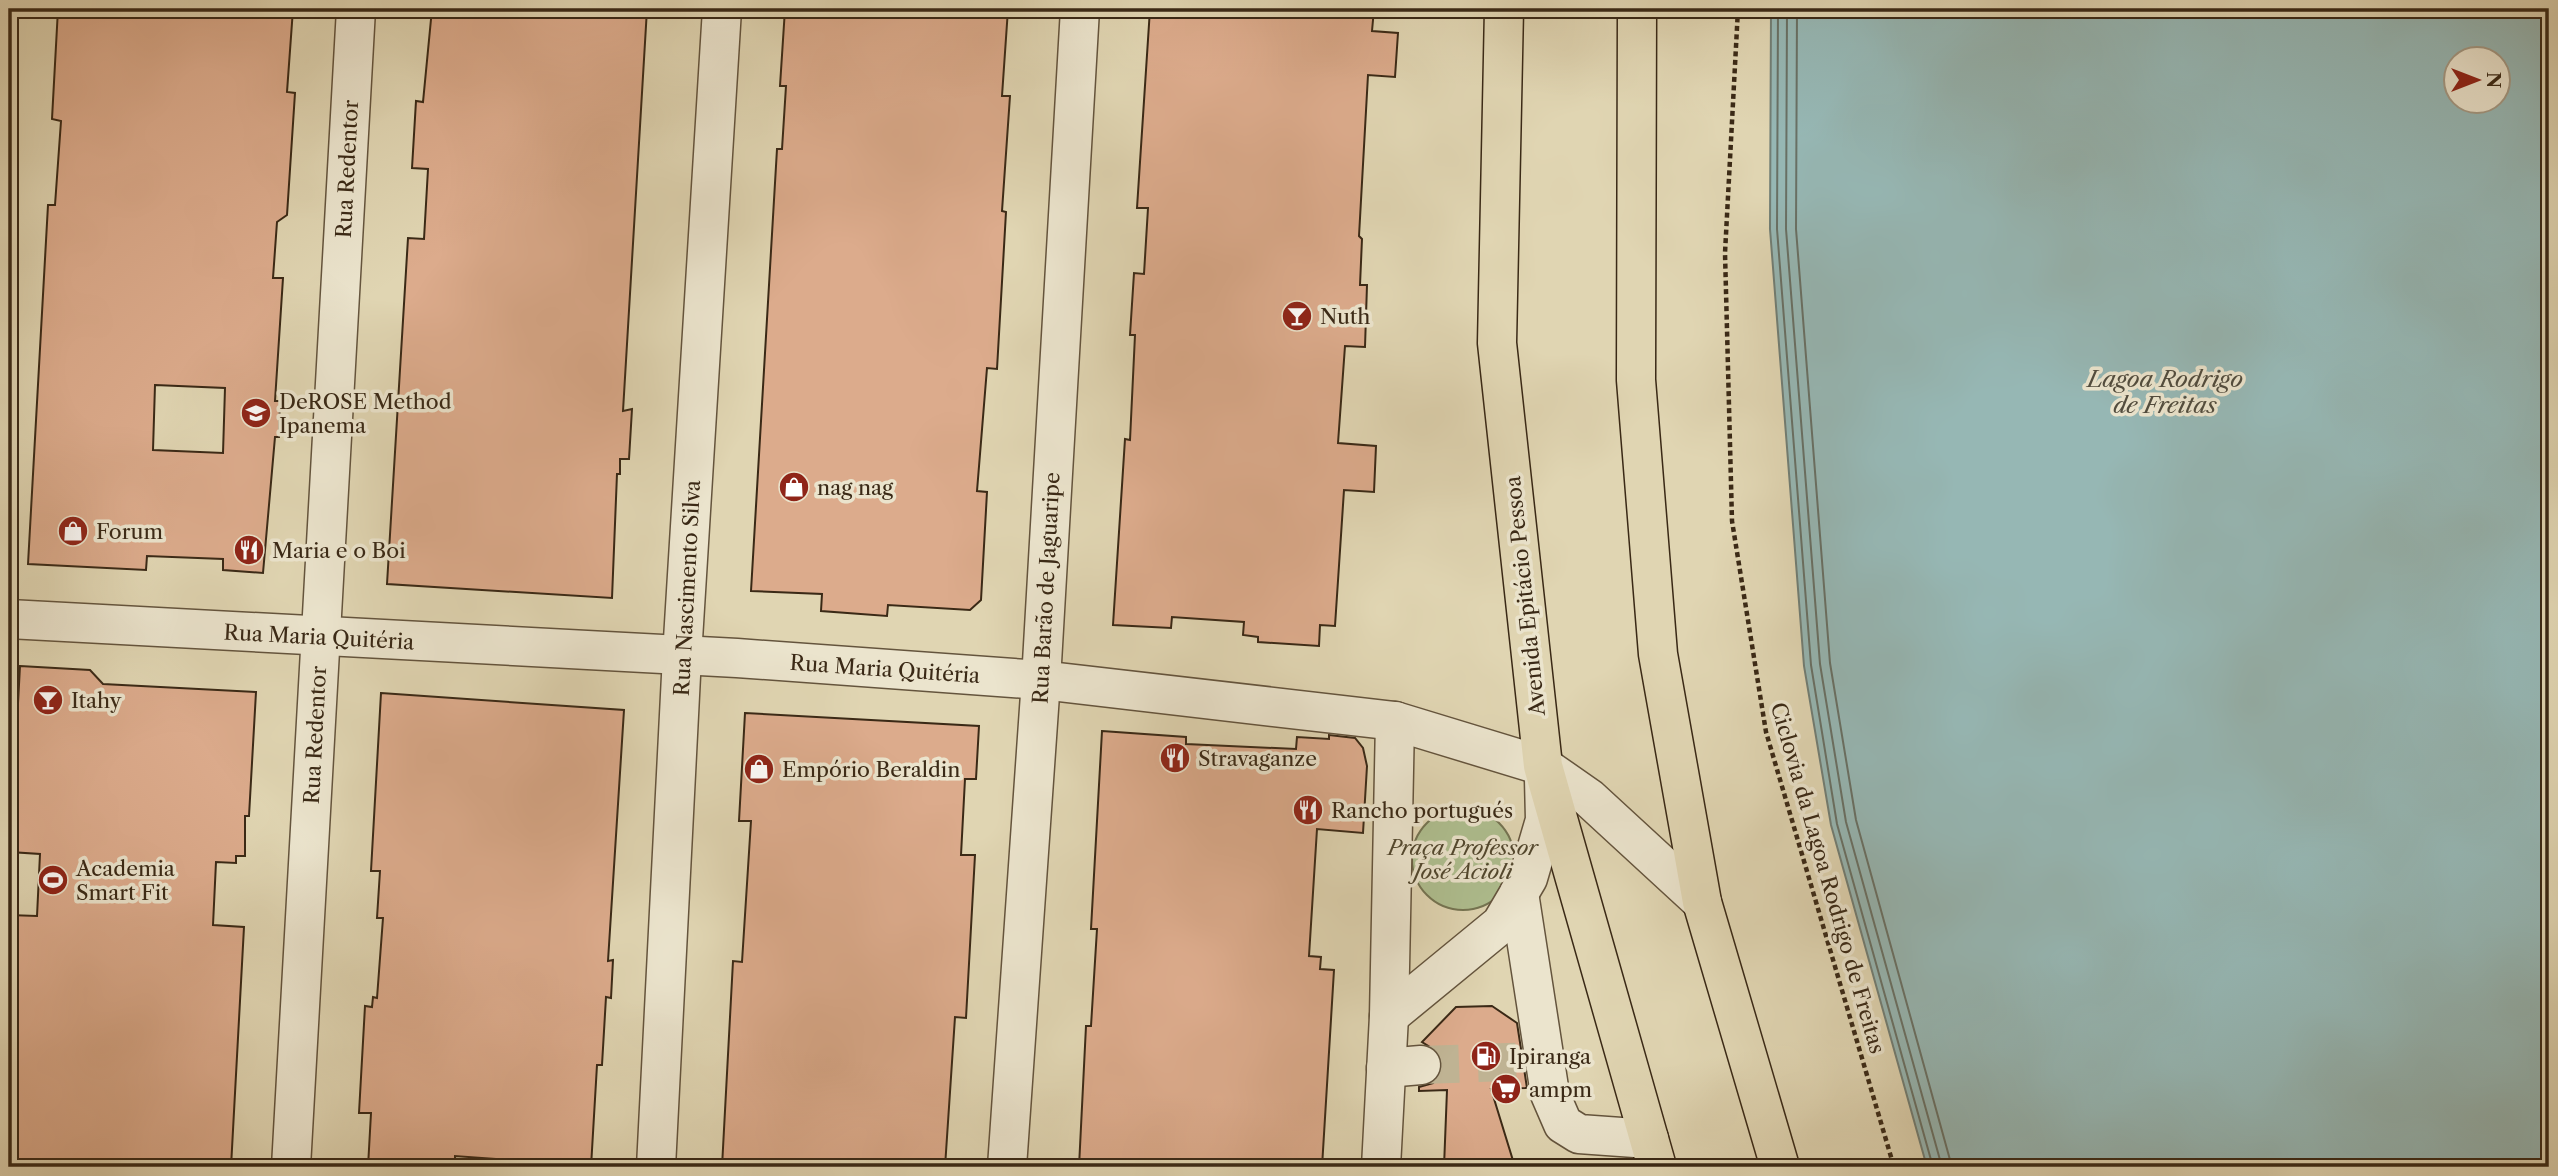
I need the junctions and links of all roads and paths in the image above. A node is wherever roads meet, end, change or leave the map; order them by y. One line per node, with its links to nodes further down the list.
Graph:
1 (356, 9): 8 (street, Rua Redentor)
2 (722, 9): 9 (street, Rua Nascimento Silva)
3 (1080, 9): 10 (street, Rua Barão de Jaguaripe)
4 (1738, 9): 22 (path, Ciclovia da Lagoa Rodrigo de Freitas)
5 (1507, 20): 12 (highway, Avenida Epitácio Pessoa)
6 (1633, 21): 14 (highway)
7 (9, 619): 8 (street, Rua Maria Quitéria)
8 (321, 638): 9 (street, Rua Maria Quitéria); 17 (street, Rua Redentor)
9 (682, 656): 10 (street, Rua Maria Quitéria); 18 (street, Rua Nascimento Silva)
10 (1041, 680): 11 (street, Rua Maria Quitéria); 19 (street, Rua Barão de Jaguaripe)
11 (1395, 721): 12 (street, Rua Maria Quitéria); 15 (street)
12 (1543, 766): 13 (street); 14 (street, Rua Maria Quitéria); 16 (highway, Avenida Epitácio Pessoa)
13 (1519, 893): 15 (street); 16 (street)
14 (1702, 902): 21 (highway)
15 (1389, 1016): 20 (street)
16 (1653, 1153)
17 (291, 1167)
18 (656, 1167)
19 (1007, 1167)
20 (1381, 1167)
21 (1780, 1167)
22 (1894, 1167)

